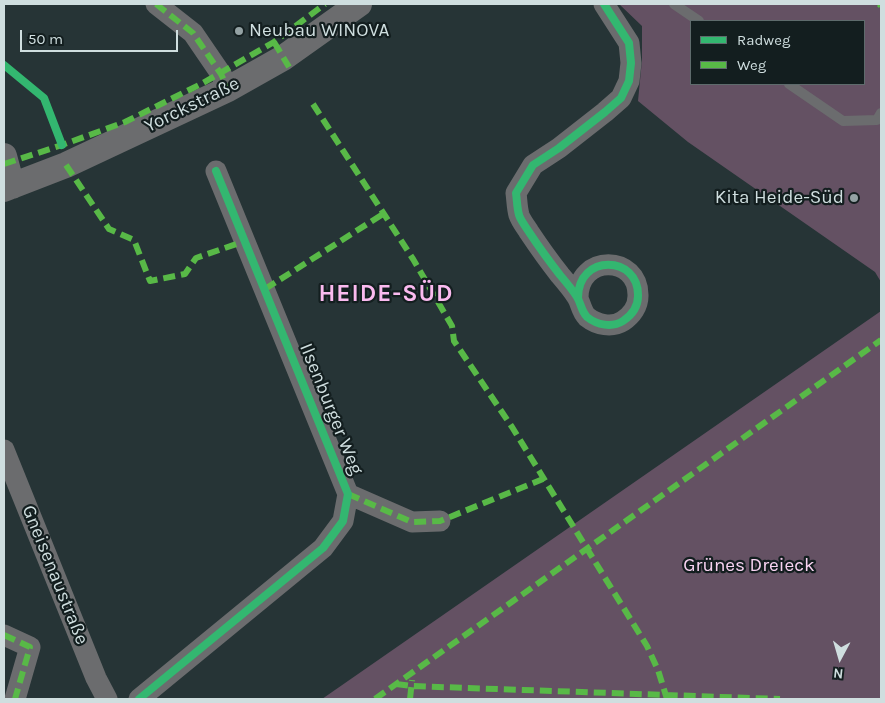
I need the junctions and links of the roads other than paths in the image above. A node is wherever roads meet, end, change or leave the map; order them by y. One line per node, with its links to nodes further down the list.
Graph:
1 (156, 4): 7 (street)
2 (359, 4): 7 (street, Yorckstraße)
3 (606, 4): 12 (street)
4 (674, 4): 5 (lane)
5 (698, 20)
6 (790, 85): 8 (lane)
7 (228, 89): 11 (street, Yorckstraße)
8 (881, 113)
9 (4, 156): 11 (street)
10 (216, 170): 14 (street, Ilsenburger Weg)
11 (8, 187)
12 (578, 298)
13 (4, 450): 18 (street, Gneisenaustraße)
14 (348, 494): 15 (street, Ilsenburger Weg); 19 (street, Ilsenburger Weg)
15 (440, 521)
16 (4, 635): 17 (street)
17 (15, 699)
18 (107, 699)
19 (139, 699)

